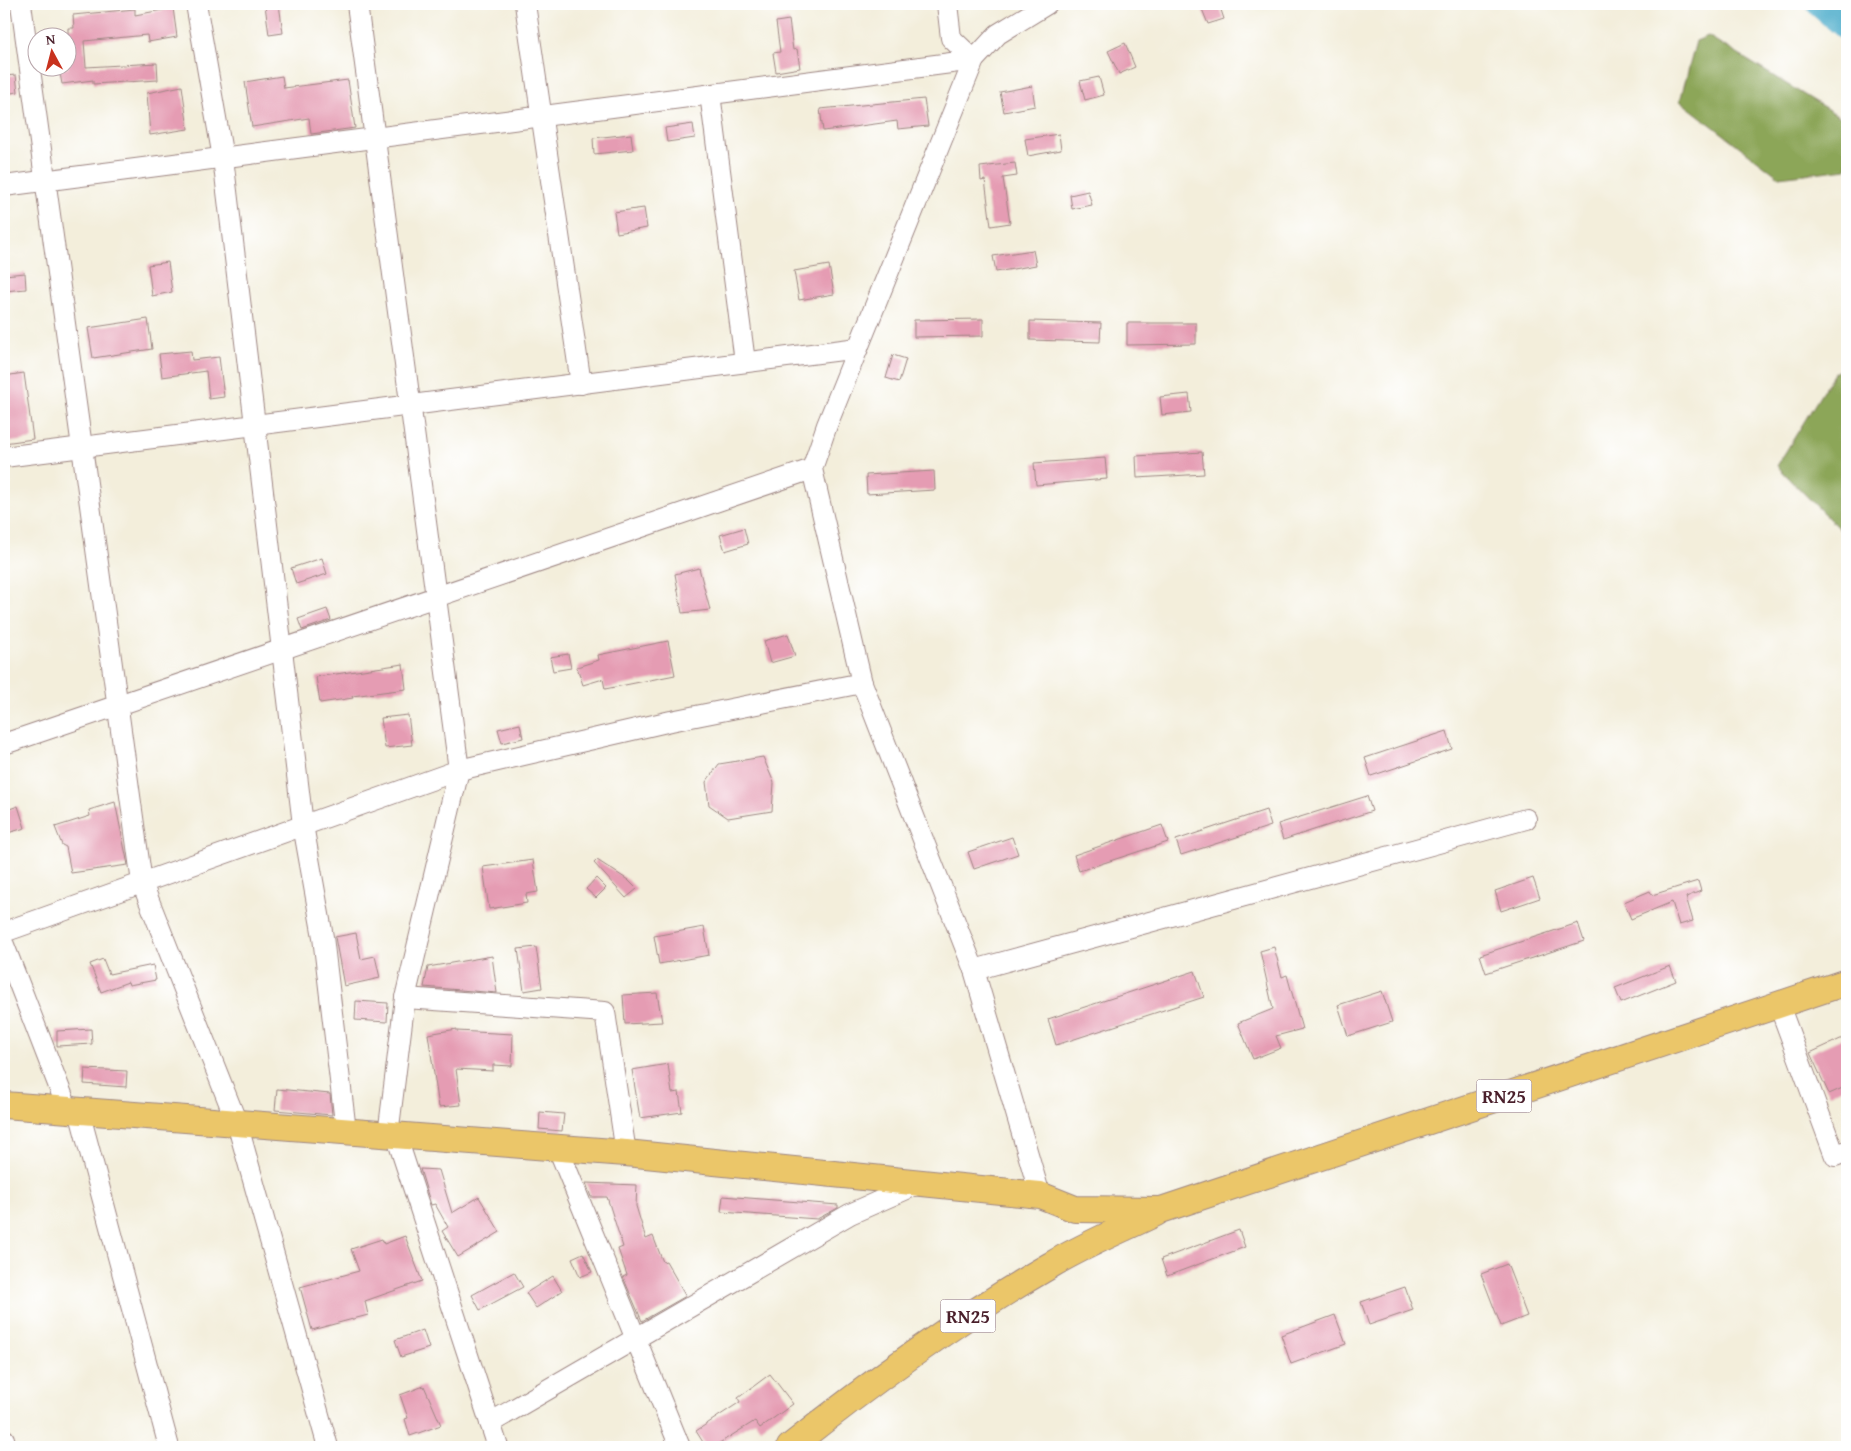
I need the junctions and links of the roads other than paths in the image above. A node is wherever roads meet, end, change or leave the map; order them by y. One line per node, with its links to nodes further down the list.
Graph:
1 (21, 4): 12 (street)
2 (196, 4): 11 (street)
3 (357, 4): 10 (street)
4 (525, 4): 9 (street)
5 (948, 4): 7 (street)
6 (1046, 4): 7 (street)
7 (974, 60): 8 (street); 14 (street)
8 (710, 94): 9 (street); 15 (street)
9 (542, 116): 10 (street); 16 (street)
10 (375, 138): 11 (street); 17 (street)
11 (223, 158): 12 (street); 18 (street)
12 (45, 181): 13 (street); 19 (street)
13 (4, 186)
14 (858, 348): 15 (street); 21 (street)
15 (745, 362): 16 (street)
16 (581, 384): 17 (street)
17 (410, 405): 18 (street); 22 (street)
18 (255, 425): 19 (street); 23 (street)
19 (82, 447): 20 (street); 25 (street)
20 (4, 457)
21 (812, 469): 22 (street); 24 (street)
22 (436, 598): 23 (street); 27 (street)
23 (282, 650): 25 (street); 29 (street)
24 (862, 683): 27 (street); 33 (street)
25 (118, 706): 26 (street); 30 (street)
26 (4, 744)
27 (459, 770): 29 (street); 35 (street)
28 (1526, 819): 33 (street)
29 (303, 826): 30 (street); 40 (street)
30 (142, 883): 31 (street); 39 (street)
31 (4, 932)
32 (4, 945): 38 (street)
33 (974, 970): 46 (street)
34 (1847, 982): 36 (main road, RN25)
35 (405, 998): 41 (street); 44 (street)
36 (1779, 1005): 43 (street); 47 (main road, RN25)
37 (4, 1105): 38 (main road)
38 (74, 1110): 39 (main road); 52 (street)
39 (237, 1123): 40 (main road); 53 (street)
40 (346, 1131): 41 (main road)
41 (392, 1135): 42 (main road); 49 (street)
42 (558, 1148): 44 (main road); 48 (street)
43 (1847, 1151)
44 (626, 1153): 45 (main road)
45 (918, 1184): 46 (main road); 48 (street)
46 (1040, 1194): 47 (main road)
47 (1161, 1210): 56 (main road, RN25)
48 (636, 1339): 49 (street); 55 (street)
49 (490, 1424): 54 (street)
50 (4, 1439): 51 (street)
51 (6, 1447)
52 (169, 1447)
53 (328, 1447)
54 (498, 1447)
55 (680, 1447)
56 (790, 1447)

